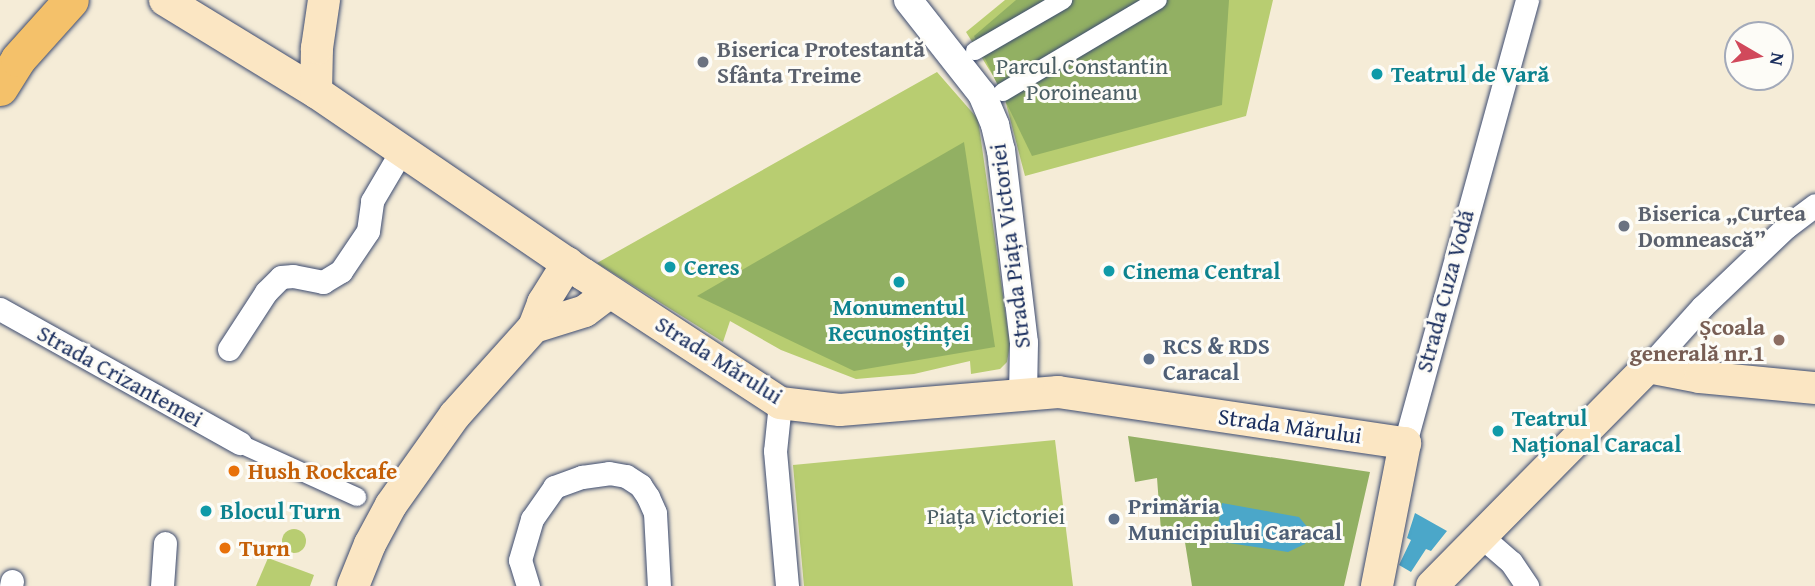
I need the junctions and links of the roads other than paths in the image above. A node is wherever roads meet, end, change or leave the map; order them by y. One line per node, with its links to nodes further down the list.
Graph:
1 (71, 0): 9 (main road)
2 (165, 0): 11 (main road, Strada Mărului)
3 (324, 0): 11 (main road)
4 (908, 0): 22 (street, Strada Piața Victoriei)
5 (1063, 0): 8 (street)
6 (1158, 0): 12 (street)
7 (1527, 0): 24 (street, Strada Cuza Vodă)
8 (975, 51)
9 (9, 57): 10 (main road)
10 (0, 88)
11 (316, 92): 13 (main road, Strada Mărului)
12 (1003, 92)
13 (402, 150): 15 (main road, Strada Mărului); 19 (street)
14 (1815, 205): 20 (street)
15 (568, 263): 16 (main road, Strada Mărului); 18 (main road)
16 (610, 292): 18 (main road); 23 (main road, Strada Mărului)
17 (0, 309): 25 (street, Strada Crizantemei)
18 (534, 327): 30 (main road)
19 (229, 349)
20 (1648, 367): 21 (main road); 27 (main road)
21 (1815, 388)
22 (1023, 395): 23 (main road, Strada Mărului); 24 (main road, Strada Mărului)
23 (780, 403): 33 (street)
24 (1405, 443): 34 (main road, Strada Cuza Vodă)
25 (245, 446): 26 (street)
26 (357, 497)
27 (1482, 537): 35 (main road); 36 (street)
28 (164, 544): 29 (street)
29 (162, 586)
30 (353, 586)
31 (528, 586): 32 (street)
32 (659, 586)
33 (787, 586)
34 (1377, 586)
35 (1432, 586)
36 (1527, 586)

